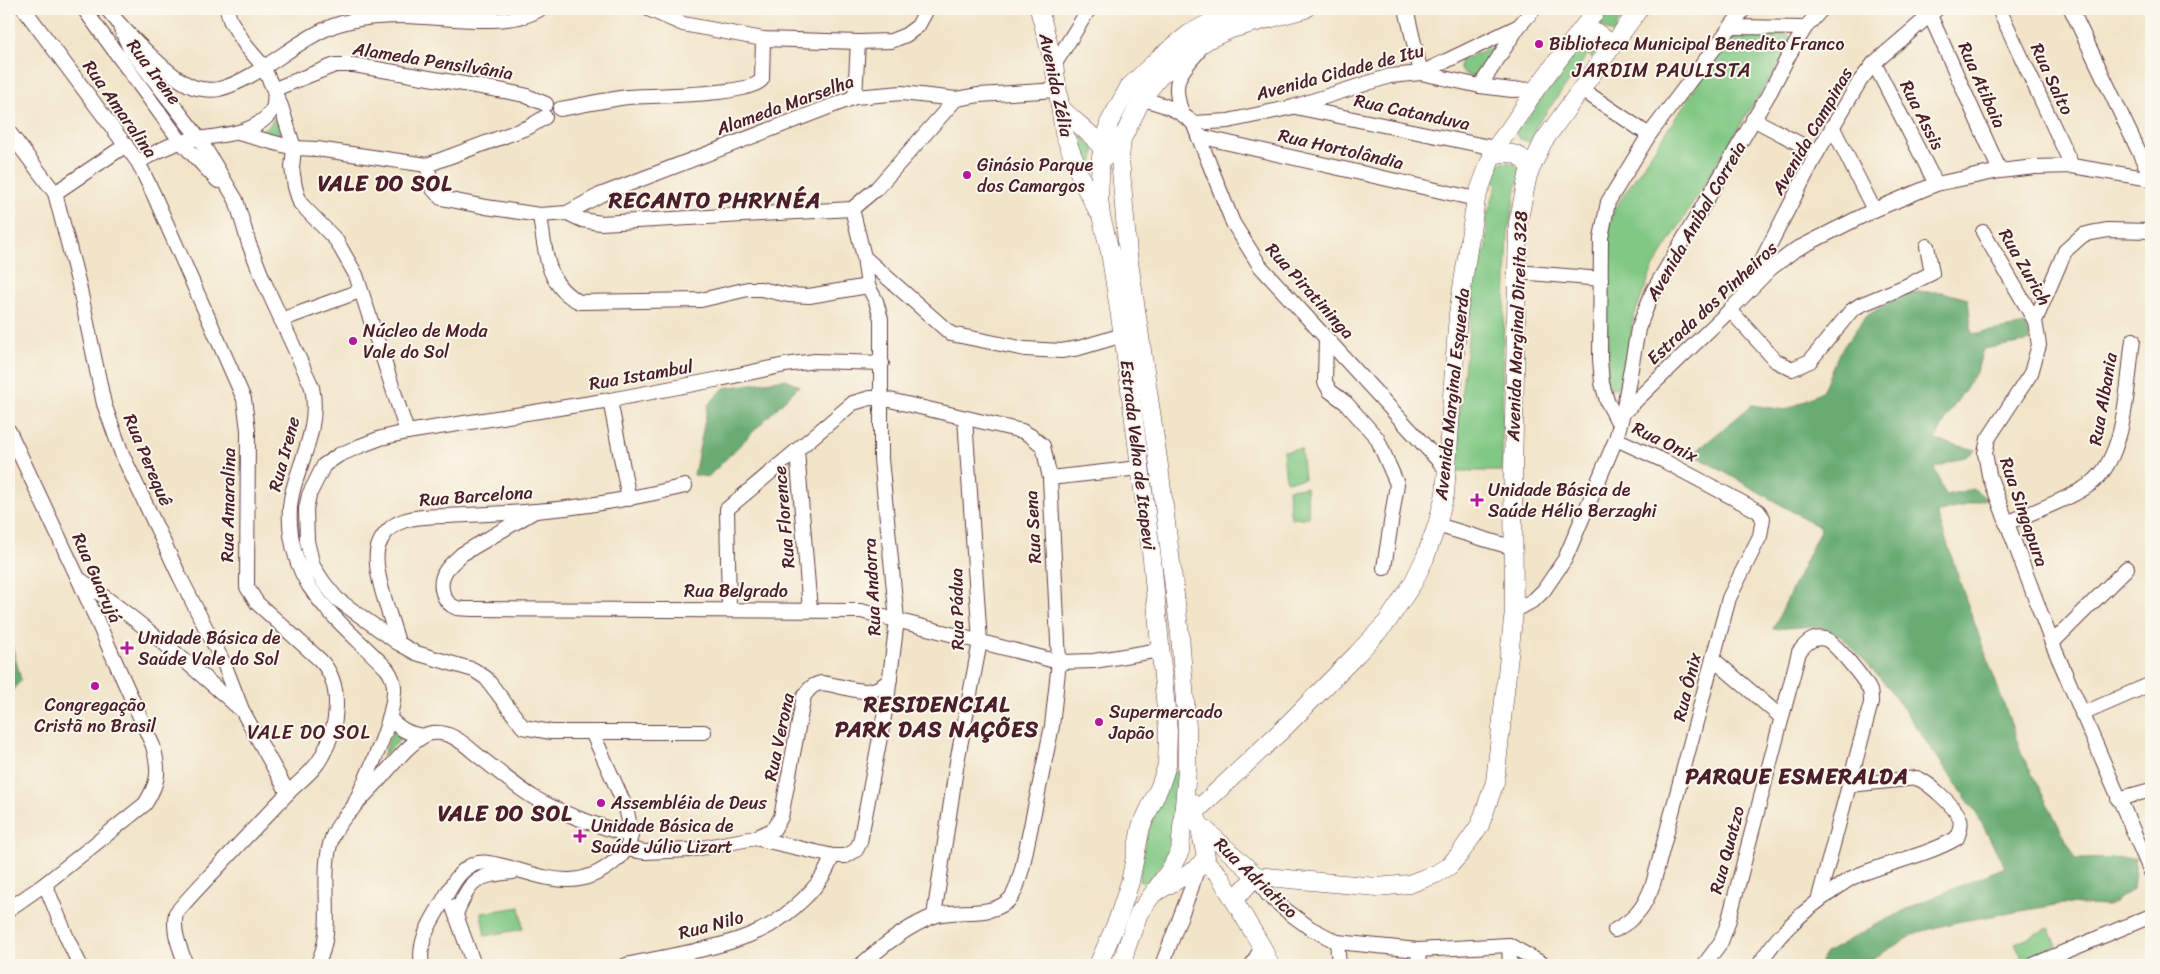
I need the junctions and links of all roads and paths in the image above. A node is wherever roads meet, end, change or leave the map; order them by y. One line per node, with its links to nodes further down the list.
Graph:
1 (24, 9): 60 (street, Rua Amaralina)
2 (84, 9): 58 (street, Rua Irene)
3 (107, 9): 21 (street)
4 (227, 9): 33 (street)
5 (540, 9): 33 (street)
6 (648, 9): 27 (street)
7 (928, 9): 28 (street)
8 (1039, 9): 32 (main road, Avenida Zélia)
9 (1089, 9): 32 (street)
10 (1251, 9): 62 (main road, Estrada Velha de Itapevi)
11 (1305, 9): 26 (main road, Estrada Velha de Itapevi)
12 (1406, 9): 34 (street)
13 (1534, 9): 22 (street, Avenida Cidade de Itu)
14 (1598, 9): 25 (main road, Avenida Marginal Esquerda)
15 (1638, 9): 29 (main road, Avenida Marginal Direita 328)
16 (1744, 9): 23 (street)
17 (1822, 9): 24 (street, Avenida Anibal Correia)
18 (1999, 9): 67 (street, Rua Salto)
19 (2071, 9): 70 (street)
20 (1933, 12): 31 (street, Avenida Campinas); 69 (street, Rua Atibaia)
21 (119, 24): 33 (street); 57 (street, Rua Irene)
22 (1519, 26): 30 (street, Avenida Cidade de Itu); 36 (street, Avenida Cidade de Itu)
23 (1731, 26): 24 (street); 56 (street)
24 (1805, 28): 50 (street, Avenida Anibal Correia)
25 (1579, 33): 29 (main road); 38 (main road, Avenida Marginal Esquerda)
26 (1211, 38): 44 (main road, Estrada Velha de Itapevi); 49 (street)
27 (763, 39): 28 (street); 48 (street)
28 (858, 42): 42 (street)
29 (1607, 50): 39 (main road, Avenida Marginal Direita 328)
30 (1453, 58): 34 (street, Avenida Cidade de Itu); 35 (street)
31 (1874, 63): 51 (street, Avenida Campinas); 71 (street, Rua Assis)
32 (1054, 65): 40 (main road, Avenida Zélia)
33 (263, 66): 37 (street)
34 (1421, 72): 35 (street); 46 (street, Avenida Cidade de Itu)
35 (1455, 80): 36 (street)
36 (1480, 86): 41 (street)
37 (274, 89): 48 (street, Alameda Pensilvânia); 55 (street); 61 (street)
38 (1536, 89): 41 (street); 45 (main road, Avenida Marginal Esquerda)
39 (1581, 89): 56 (street); 59 (main road, Avenida Marginal Direita 328)
40 (1058, 90): 43 (street, Alameda Marselha); 47 (main road, Avenida Zélia)
41 (1512, 90): 45 (street)
42 (854, 97): 43 (street, Alameda Marselha); 77 (street, Alameda Marselha)
43 (956, 100): 75 (street)
44 (1142, 100): 49 (street, Rua Piratininga); 83 (main road, Estrada Velha de Itapevi)
45 (1525, 106): 52 (main road, Avenida Marginal Esquerda)
46 (1292, 107): 53 (street, Avenida Cidade de Itu); 63 (street, Rua Catanduva)
47 (1061, 108): 62 (main road); 79 (main road, Avenida Zélia)
48 (545, 110): 66 (street)
49 (1182, 113): 53 (street, Rua Piratininga)
50 (1754, 119): 64 (street); 100 (street, Avenida Anibal Correia)
51 (1832, 126): 64 (street, Avenida Campinas); 76 (street)
52 (1511, 128): 59 (main road); 63 (main road, Avenida Marginal Esquerda)
53 (1196, 130): 73 (street, Rua Hortolândia); 94 (street, Rua Piratininga)
54 (9, 132): 72 (street, Rua Perequê)
55 (238, 134): 57 (street); 61 (street)
56 (1649, 135): 86 (street)
57 (199, 138): 58 (street); 74 (street, Rua Irene)
58 (182, 142): 65 (street); 74 (street, Rua Irene)
59 (1543, 142): 68 (main road, Avenida Marginal Direita 328)
60 (126, 145): 65 (street, Rua Amaralina); 72 (street)
61 (294, 148): 66 (street); 88 (street)
62 (1103, 148): 79 (main road, Estrada Velha de Itapevi); 83 (main road)
63 (1494, 152): 68 (main road); 73 (main road, Avenida Marginal Esquerda)
64 (1817, 152): 89 (street, Avenida Campinas)
65 (138, 162): 145 (street, Rua Amaralina)
66 (427, 165): 78 (street)
67 (2072, 166): 69 (street, Estrada dos Pinheiros); 70 (street, Estrada dos Pinheiros)
68 (1530, 170): 85 (main road, Avenida Marginal Direita 328)
69 (2000, 171): 71 (street, Estrada dos Pinheiros)
70 (2151, 178)
71 (1936, 184): 76 (street, Estrada dos Pinheiros)
72 (55, 193): 134 (street, Rua Perequê)
73 (1476, 199): 108 (main road, Avenida Marginal Esquerda)
74 (236, 200): 91 (street, Rua Irene)
75 (852, 209): 77 (street); 84 (street, Rua Andorra)
76 (1874, 210): 89 (street, Estrada dos Pinheiros)
77 (567, 213): 78 (street)
78 (540, 215): 87 (street)
79 (1101, 216): 93 (main road, Estrada Velha de Itapevi)
80 (2151, 231): 92 (street)
81 (1983, 232): 92 (street, Rua Zurich)
82 (1927, 246): 90 (street)
83 (1128, 255): 142 (main road, Estrada Velha de Itapevi)
84 (864, 257): 87 (street, Rua Andorra); 93 (street)
85 (1518, 272): 86 (street); 116 (main road, Avenida Marginal Direita 328)
86 (1601, 279): 100 (street)
87 (868, 286): 96 (street, Rua Andorra)
88 (360, 291): 91 (street); 102 (street)
89 (1745, 293): 90 (street, Estrada dos Pinheiros)
90 (1730, 310): 100 (street, Estrada dos Pinheiros)
91 (281, 320): 104 (street, Rua Irene)
92 (2035, 322): 114 (street, Rua Singapura)
93 (1123, 335): 107 (main road, Estrada Velha de Itapevi)
94 (1326, 338): 108 (street, Rua Piratininga); 117 (street)
95 (2133, 340): 114 (street, Rua Albania)
96 (882, 363): 97 (street, Rua Andorra); 98 (street, Rua Istambul)
97 (881, 398): 99 (street, Rua Sena); 105 (street, Rua Sena); 124 (street, Rua Andorra)
98 (610, 400): 102 (street, Rua Istambul); 112 (street)
99 (965, 418): 109 (street, Rua Sena); 125 (street, Rua Pádua)
100 (1621, 418): 103 (street, Avenida Anibal Correia)
101 (9, 432): 119 (street, Rua Guarujá)
102 (407, 432): 106 (street, Rua Istambul)
103 (1616, 439): 110 (street, Rua Onix); 123 (street, Avenida Anibal Correia)
104 (308, 450): 106 (street); 120 (street, Rua Irene)
105 (797, 451): 121 (street, Rua Sena); 122 (street, Rua Florence)
106 (324, 465): 120 (street)
107 (1139, 468): 109 (street); 128 (main road, Estrada Velha de Itapevi)
108 (1447, 470): 115 (main road, Avenida Marginal Esquerda)
109 (1050, 478): 130 (street, Rua Sena)
110 (1697, 478): 129 (street, Rua Ônix)
111 (685, 486): 112 (street, Rua Barcelona)
112 (629, 499): 113 (street, Rua Barcelona)
113 (535, 511): 121 (street, Rua Belgrado); 126 (street, Rua Barcelona)
114 (2006, 523): 127 (street, Rua Singapura)
115 (1437, 524): 116 (street); 149 (main road, Avenida Marginal Esquerda)
116 (1514, 548): 123 (main road, Avenida Marginal Direita 328)
117 (1384, 568)
118 (2127, 568): 127 (street)
119 (78, 578): 134 (street); 160 (street, Rua Guarujá)
120 (333, 604): 126 (street); 137 (street, Rua Irene)
121 (729, 610): 122 (street, Rua Belgrado)
122 (810, 610): 124 (street, Rua Belgrado)
123 (1514, 610): 158 (main road)
124 (897, 620): 125 (street, Rua Belgrado); 131 (street, Rua Andorra)
125 (980, 642): 130 (street, Rua Belgrado); 167 (street, Rua Pádua)
126 (398, 643): 139 (street)
127 (2052, 643): 135 (street, Rua Singapura)
128 (1160, 650): 130 (street, Rua Belgrado); 182 (main road, Estrada Velha de Itapevi)
129 (1714, 659): 136 (street); 170 (street, Rua Ônix)
130 (1059, 662): 167 (street, Rua Sena)
131 (890, 679): 133 (street); 138 (street, Rua Andorra)
132 (2151, 684): 135 (street)
133 (866, 692): 138 (street); 148 (street, Rua Verona)
134 (242, 710): 145 (street, Rua Perequê)
135 (2082, 714): 146 (street, Rua Singapura)
136 (1781, 717): 143 (street, Rua Quatzo); 191 (street, Rua Quatzo)
137 (389, 718): 141 (street); 147 (street, Rua Irene)
138 (884, 718): 153 (street, Rua Andorra)
139 (592, 732): 140 (street); 151 (street)
140 (704, 732)
141 (424, 736): 147 (street); 151 (street, Rua Andorra)
142 (1186, 783): 149 (main road); 162 (main road, Estrada Velha de Itapevi)
143 (1850, 785): 154 (street); 159 (street)
144 (2151, 790): 146 (street)
145 (288, 793): 176 (street, Rua Amaralina)
146 (2118, 799): 157 (street, Rua Singapura)
147 (352, 810): 177 (street)
148 (781, 817): 150 (street); 152 (street)
149 (1197, 819): 155 (main road); 158 (main road, Rua Adriatico)
150 (754, 838): 151 (street, Rua Andorra); 152 (street, Rua Andorra)
151 (629, 843): 156 (street)
152 (802, 849): 153 (street, Rua Andorra)
153 (833, 856): 180 (street, Rua Nilo)
154 (1828, 865): 159 (street); 164 (street)
155 (1200, 866): 162 (main road); 163 (main road); 184 (street)
156 (524, 872): 161 (street); 166 (street)
157 (2151, 872)
158 (1256, 876): 163 (main road); 171 (street, Rua Adriatico)
159 (1855, 876): 164 (street)
160 (45, 884): 165 (street, Rua Guarujá); 175 (street)
161 (452, 887): 166 (street); 169 (street)
162 (1151, 894): 183 (main road, Estrada Velha de Itapevi)
163 (1235, 900): 173 (main road)
164 (1818, 901): 192 (street)
165 (9, 909)
166 (456, 914): 169 (street); 179 (street)
167 (934, 916): 181 (street, Rua Sena)
168 (2151, 916): 193 (street)
169 (434, 917): 178 (street)
170 (1615, 930)
171 (1337, 942): 174 (street, Rua Adriatico); 187 (street)
172 (1509, 945): 174 (street, Rua Adriatico); 189 (street); 190 (street)
173 (1262, 947): 185 (street); 186 (main road)
174 (1418, 950): 188 (street)
175 (80, 965)
176 (186, 965)
177 (317, 965)
178 (422, 965)
179 (474, 965)
180 (626, 965)
181 (861, 965)
182 (1098, 965)
183 (1122, 965)
184 (1162, 965)
185 (1252, 965)
186 (1270, 965)
187 (1339, 965)
188 (1419, 965)
189 (1510, 965)
190 (1545, 965)
191 (1704, 965)
192 (1759, 965)
193 (2033, 965)

